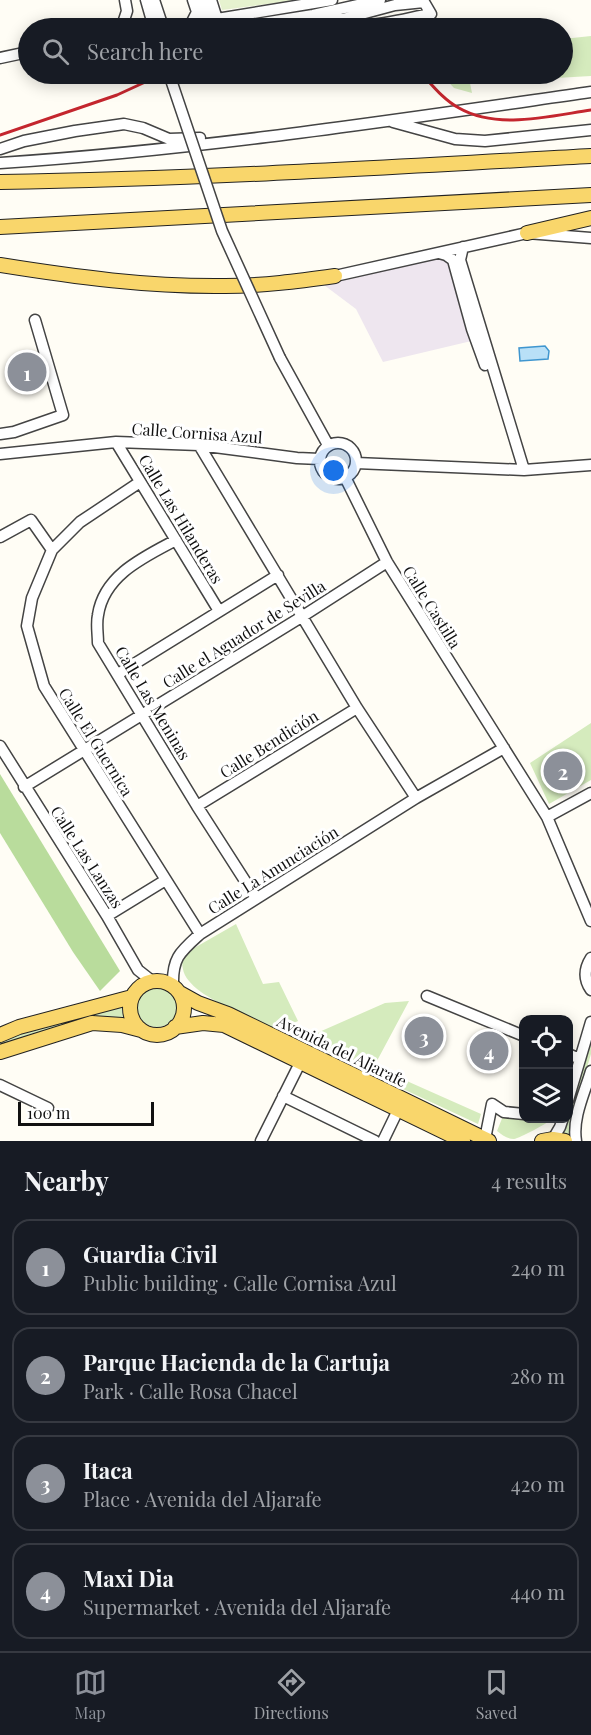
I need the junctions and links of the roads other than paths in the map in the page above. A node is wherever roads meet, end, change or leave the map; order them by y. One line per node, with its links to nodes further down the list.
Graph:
1 (125, 0): 10 (street)
2 (193, 0): 8 (street)
3 (203, 0): 14 (street)
4 (211, 0): 15 (street)
5 (332, 0): 16 (street)
6 (380, 0): 9 (street)
7 (149, 3): 11 (street)
8 (197, 12): 12 (street); 13 (street)
9 (323, 13): 17 (street); 18 (street)
10 (125, 18)
11 (157, 18)
12 (194, 18)
13 (207, 18)
14 (211, 18)
15 (213, 18)
16 (244, 18)
17 (292, 18)
18 (342, 18)
19 (346, 18): 20 (street)
20 (408, 18)
21 (18, 54): 22 (street)
22 (0, 58)
23 (172, 84): 46 (street, bridge)
24 (591, 92): 25 (street)
25 (388, 121): 26 (street); 27 (street)
26 (591, 130)
27 (263, 137): 28 (street); 30 (street)
28 (0, 149)
29 (591, 156): 31 (main road)
30 (0, 163)
31 (0, 182)
32 (591, 195): 34 (main road)
33 (591, 218): 35 (main road)
34 (0, 227)
35 (527, 233): 36 (street); 37 (street)
36 (591, 238)
37 (463, 247): 38 (street); 42 (street)
38 (438, 253): 40 (street); 42 (street)
39 (0, 265): 40 (main road)
40 (335, 276)
41 (35, 320): 43 (street)
42 (504, 406): 51 (street)
43 (0, 434)
44 (116, 442): 45 (street, Calle Cornisa Azul); 47 (street, Calle Cornisa Azul); 53 (street, Calle Las Hilanderas)
45 (199, 445): 48 (street, Calle Cornisa Azul); 58 (street)
46 (328, 445): 48 (street); 49 (street)
47 (0, 454)
48 (320, 459): 52 (street)
49 (356, 463): 51 (street); 52 (street)
50 (591, 465): 51 (street)
51 (524, 470)
52 (345, 477): 57 (street, Calle Castilla)
53 (140, 482): 55 (street, Calle Las Hilanderas); 56 (street)
54 (0, 537): 56 (street)
55 (176, 540): 59 (street, Calle Las Hilanderas); 61 (street, Calle Las Meninas)
56 (52, 550): 66 (street, Calle El Guernica)
57 (387, 562): 60 (street, Calle el Aguador de Sevilla); 65 (street, Calle Castilla)
58 (278, 575): 59 (street); 60 (street)
59 (219, 612): 61 (street)
60 (303, 616): 62 (street); 63 (street, Calle el Aguador de Sevilla)
61 (118, 674): 63 (street, Calle Las Meninas)
62 (357, 708): 69 (street); 70 (street, Calle Bendición)
63 (143, 714): 66 (street, Calle el Aguador de Sevilla); 70 (street, Calle Las Meninas)
64 (0, 746): 67 (street, Calle Las Lanzas)
65 (504, 748): 69 (street, Calle La Anunciación); 71 (street, Calle Castilla)
66 (83, 750): 67 (street, Calle el Aguador de Sevilla); 72 (street, Calle El Guernica)
67 (24, 787): 74 (street, Calle Las Lanzas)
68 (591, 793): 71 (street)
69 (416, 798): 73 (street, Calle La Anunciación)
70 (197, 806): 73 (street, Calle Las Meninas)
71 (547, 817): 75 (street, Calle Castilla)
72 (164, 881): 74 (street); 76 (street, Calle El Guernica)
73 (256, 898): 76 (street, Calle La Anunciación)
74 (107, 916): 78 (street, Calle Las Lanzas)
75 (591, 921)
76 (200, 934): 79 (street, Calle La Anunciación)
77 (591, 958): 80 (street)
78 (152, 981): 79 (main road); 82 (main road)
79 (176, 990): 84 (main road); 100 (main road, Avenida del Aljarafe)
80 (591, 990)
81 (427, 996): 86 (street)
82 (132, 997): 85 (main road); 87 (main road)
83 (591, 1022): 90 (street)
84 (176, 1027): 85 (main road); 91 (main road, Avenida del Aljarafe)
85 (141, 1030): 88 (main road)
86 (519, 1034)
87 (0, 1035)
88 (0, 1052)
89 (573, 1056): 90 (street)
90 (580, 1059): 93 (street)
91 (300, 1063): 95 (street); 97 (main road, Avenida del Aljarafe)
92 (591, 1071): 106 (street)
93 (573, 1083)
94 (0, 1084): 96 (street)
95 (283, 1096): 102 (street); 103 (street)
96 (48, 1108)
97 (398, 1110): 104 (street); 105 (main road, Avenida del Aljarafe)
98 (519, 1114): 100 (street)
99 (562, 1123): 101 (street)
100 (487, 1140)
101 (553, 1140)
102 (261, 1141)
103 (375, 1141)
104 (383, 1141)
105 (463, 1141)
106 (576, 1141)

